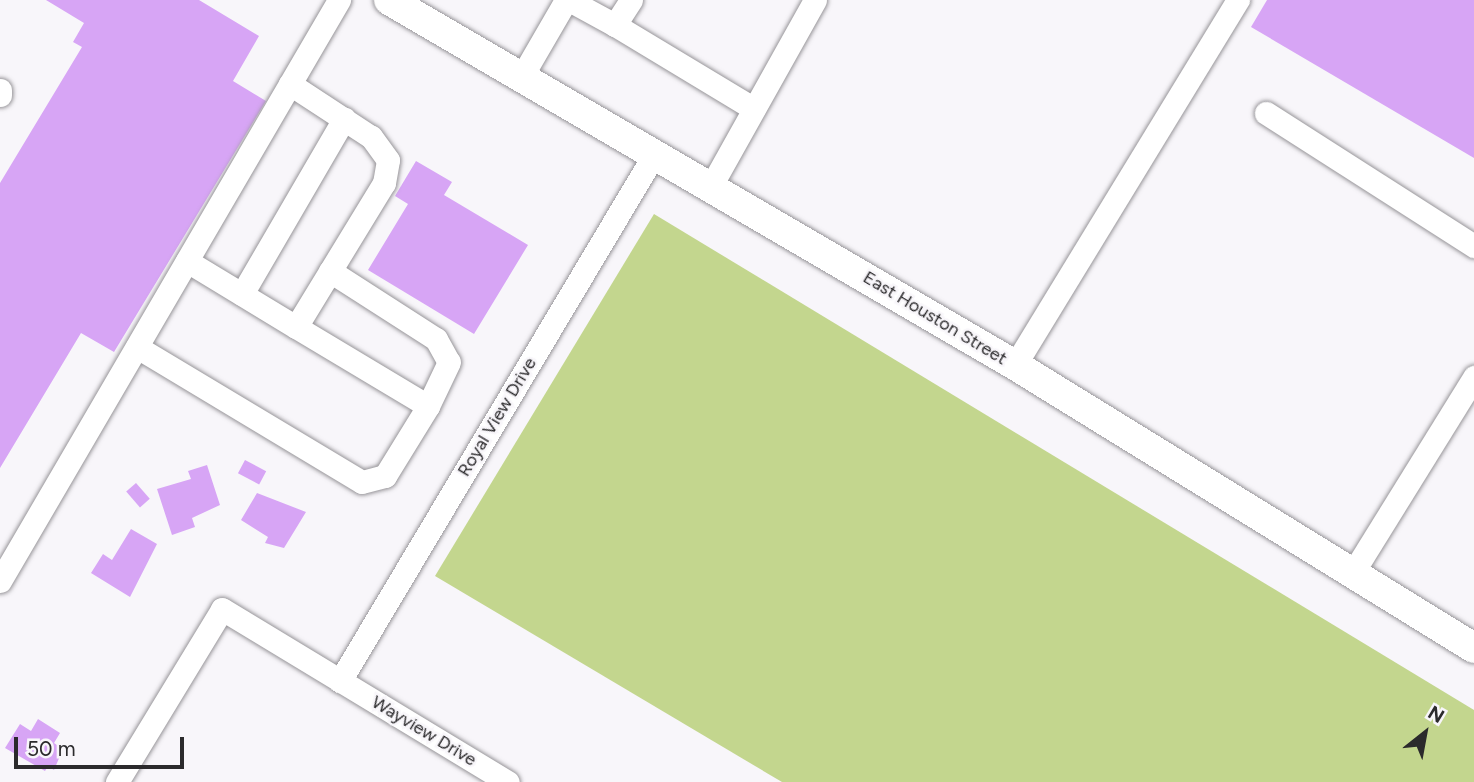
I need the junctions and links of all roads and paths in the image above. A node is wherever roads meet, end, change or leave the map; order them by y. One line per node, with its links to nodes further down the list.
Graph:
1 (339, 0): 9 (street)
2 (388, 0): 8 (main road, East Houston Street)
3 (567, 0): 7 (street); 8 (street)
4 (631, 0): 7 (street)
5 (815, 0): 10 (street)
6 (1238, 0): 21 (street)
7 (615, 25): 10 (street)
8 (522, 76): 13 (main road, East Houston Street)
9 (290, 84): 12 (street); 16 (street)
10 (754, 109): 14 (street)
11 (1266, 113): 15 (street)
12 (344, 119): 17 (street); 18 (street)
13 (655, 153): 14 (main road, East Houston Street); 27 (street, Royal View Drive)
14 (711, 186): 21 (main road, East Houston Street)
15 (1474, 246)
16 (187, 261): 18 (street); 20 (street)
17 (330, 271): 19 (street); 23 (street)
18 (242, 294): 19 (street)
19 (296, 327): 23 (street)
20 (137, 347): 23 (street); 25 (street)
21 (1014, 365): 24 (main road, East Houston Street)
22 (1474, 377): 24 (street)
23 (428, 405)
24 (1352, 574): 26 (main road, East Houston Street)
25 (0, 581)
26 (1474, 648)
27 (340, 681): 28 (street, Wayview Drive); 29 (street, Wayview Drive)
28 (117, 782)
29 (508, 782)

